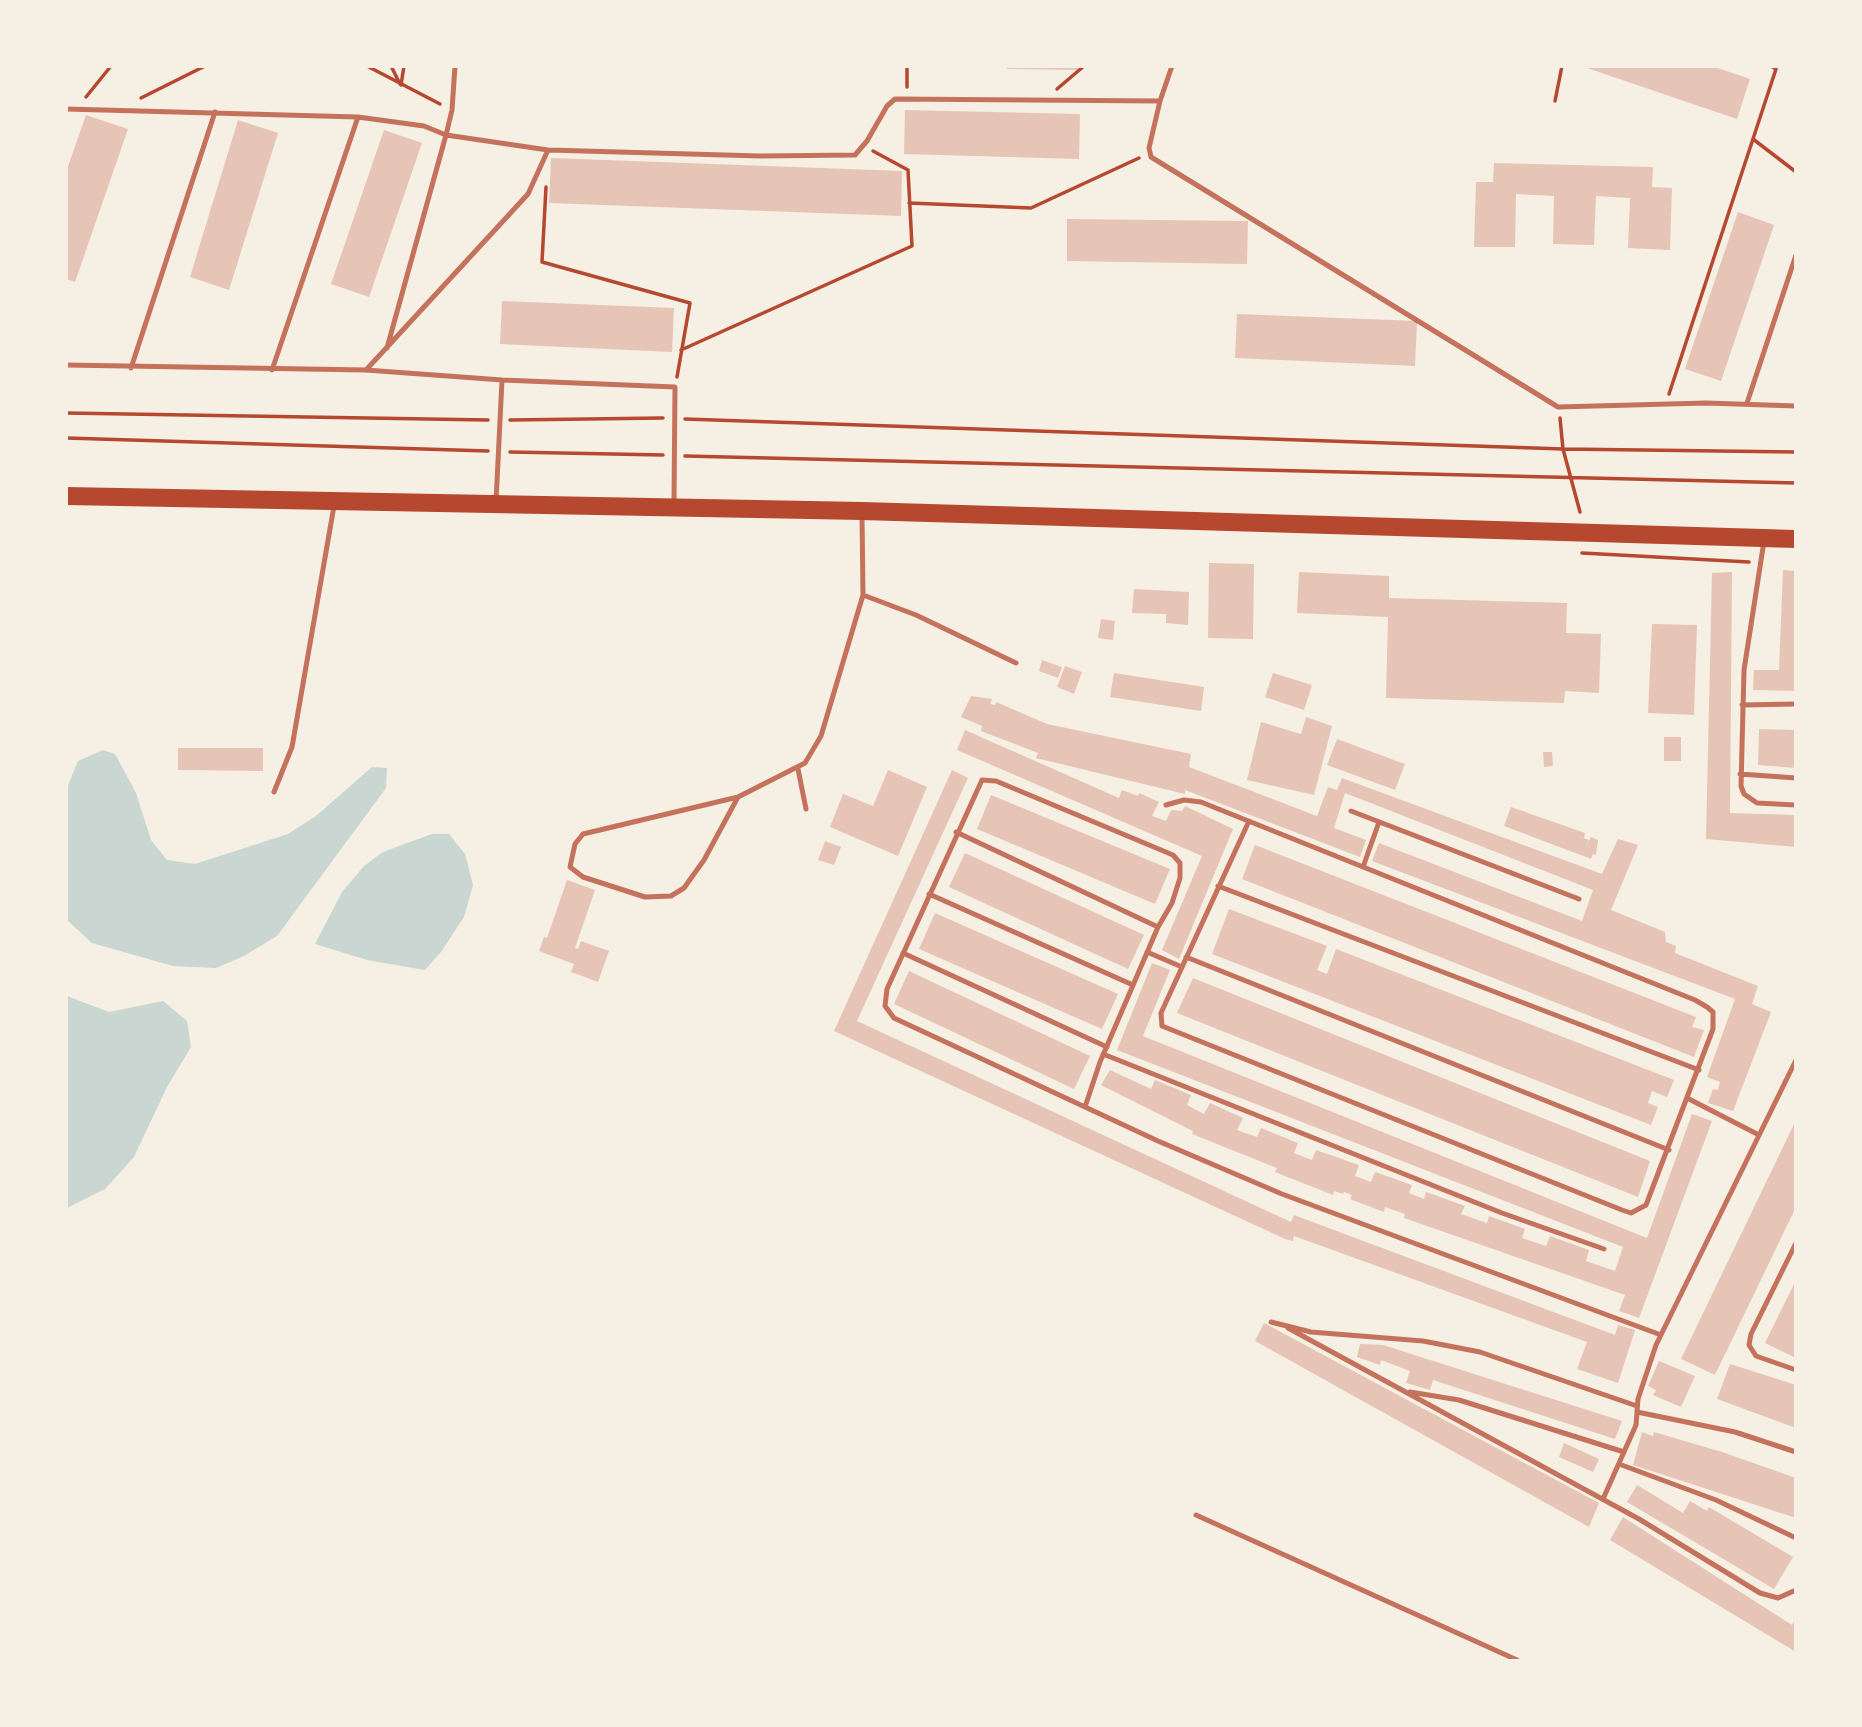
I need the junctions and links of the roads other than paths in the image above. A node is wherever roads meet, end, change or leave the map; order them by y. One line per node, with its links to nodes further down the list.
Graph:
1 (455, 66): 7 (lane)
2 (1172, 66): 3 (lane)
3 (1160, 101): 8 (lane); 16 (lane)
4 (66, 109): 5 (lane)
5 (215, 112): 6 (lane); 12 (lane)
6 (358, 117): 7 (lane); 13 (lane)
7 (446, 135): 8 (lane); 10 (lane)
8 (548, 150): 10 (lane)
9 (1796, 255): 16 (lane)
10 (387, 348): 14 (lane)
11 (66, 365): 12 (lane)
12 (131, 369): 13 (lane)
13 (272, 370): 14 (lane)
14 (366, 370): 15 (lane)
15 (502, 380): 20 (lane); 21 (lane)
16 (1747, 404): 17 (lane)
17 (1796, 406)
18 (66, 496): 19 (main road)
19 (335, 499): 20 (main road); 32 (lane)
20 (495, 505): 21 (main road)
21 (674, 507): 22 (main road)
22 (862, 512): 23 (main road); 25 (lane)
23 (1765, 538): 24 (main road); 28 (lane)
24 (1796, 539)
25 (863, 595): 26 (lane); 29 (lane)
26 (1016, 663)
27 (1796, 704): 28 (lane)
28 (1742, 705): 30 (lane)
29 (798, 769): 33 (lane); 36 (lane)
30 (1740, 774): 31 (lane); 35 (lane)
31 (1796, 778)
32 (274, 792)
33 (738, 797): 33 (lane)
34 (1166, 805): 38 (lane)
35 (1796, 805)
36 (806, 809)
37 (1351, 811): 39 (lane)
38 (1248, 821): 41 (lane); 42 (lane)
39 (1379, 822): 41 (lane); 44 (lane)
40 (956, 832): 43 (lane); 45 (lane); 45 (lane)
41 (1363, 867): 54 (lane)
42 (1218, 886): 48 (lane); 54 (lane)
43 (929, 894): 47 (lane); 50 (lane)
44 (1579, 899)
45 (1158, 927): 46 (lane)
46 (1147, 952): 49 (lane); 50 (lane)
47 (903, 953): 51 (lane); 56 (lane)
48 (1186, 957): 49 (lane); 58 (lane)
49 (1182, 967): 58 (lane)
50 (1133, 985): 51 (lane)
51 (1107, 1047): 52 (lane)
52 (1103, 1054): 56 (lane); 60 (lane)
53 (1796, 1060): 57 (lane)
54 (1699, 1070): 55 (lane)
55 (1689, 1099): 57 (lane); 58 (lane)
56 (1085, 1107): 63 (lane)
57 (1759, 1135): 63 (lane)
58 (1669, 1150)
59 (1796, 1243): 64 (lane)
60 (1604, 1249)
61 (1271, 1322): 62 (lane)
62 (1288, 1328): 65 (lane); 66 (lane)
63 (1661, 1335): 66 (lane)
64 (1796, 1370)
65 (1407, 1392): 67 (lane); 70 (lane)
66 (1637, 1409): 67 (lane); 68 (lane)
67 (1624, 1452): 69 (lane)
68 (1796, 1452)
69 (1619, 1464): 70 (lane); 72 (lane)
70 (1603, 1499): 73 (lane)
71 (1196, 1515): 74 (lane)
72 (1796, 1538)
73 (1796, 1590)
74 (1517, 1661)

